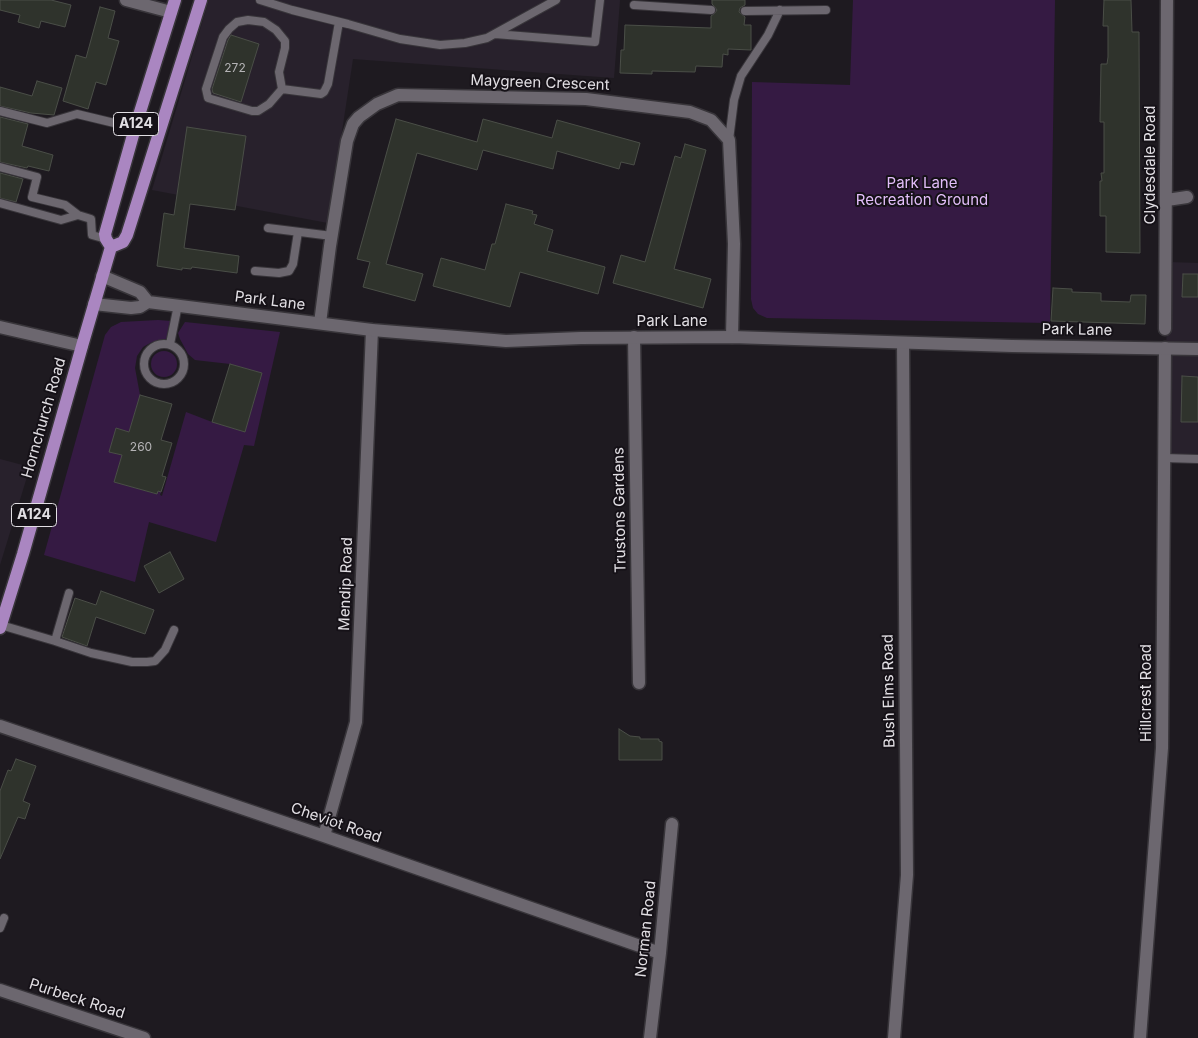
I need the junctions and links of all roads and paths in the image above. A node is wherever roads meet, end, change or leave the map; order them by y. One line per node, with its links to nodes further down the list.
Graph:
1 (126, 0): 8 (street)
2 (201, 0): 27 (main road, A124)
3 (260, 0): 13 (lane)
4 (556, 0): 14 (lane)
5 (600, 0): 14 (lane)
6 (1167, 0): 21 (street, Clydesdale Road)
7 (634, 5): 9 (lane)
8 (173, 6): 17 (main road, Hornchurch Road / A124)
9 (712, 10)
10 (780, 10): 11 (lane); 12 (lane); 18 (lane)
11 (826, 10)
12 (745, 11)
13 (339, 22): 14 (lane); 15 (lane)
14 (495, 34)
15 (282, 89): 15 (lane)
16 (0, 111): 17 (lane)
17 (135, 128): 27 (main road, Hornchurch Road / A124)
18 (729, 140): 26 (street, Maygreen Crescent); 37 (street)
19 (0, 167): 23 (lane)
20 (1187, 197): 21 (street)
21 (1167, 200): 35 (street, Clydesdale Road)
22 (0, 203): 23 (lane)
23 (78, 215): 27 (lane)
24 (268, 228): 25 (lane)
25 (298, 232): 26 (lane); 28 (lane)
26 (332, 236): 33 (street, Maygreen Crescent)
27 (109, 243): 29 (main road, Hornchurch Road / A124)
28 (256, 271)
29 (102, 276): 30 (street); 31 (main road, Hornchurch Road / A124)
30 (148, 302): 31 (street, Park Lane); 32 (street, Park Lane)
31 (94, 304): 41 (main road, Hornchurch Road / A124)
32 (178, 305): 33 (street, Park Lane); 40 (lane)
33 (320, 323): 36 (street, Park Lane)
34 (0, 327): 41 (street)
35 (1166, 329)
36 (372, 330): 38 (street, Park Lane); 53 (street, Mendip Road)
37 (732, 337): 38 (street, Park Lane); 39 (street, Park Lane)
38 (634, 338): 50 (street, Trustons Gardens)
39 (903, 343): 42 (street, Park Lane); 60 (street, Bush Elms Road)
40 (170, 344): 40 (lane)
41 (82, 346): 47 (main road, Hornchurch Road / A124)
42 (1165, 348): 43 (street, Park Lane); 44 (street, Hillcrest Road)
43 (1198, 349)
44 (1164, 458): 45 (lane); 61 (street, Hillcrest Road)
45 (1198, 459)
46 (69, 594): 49 (lane)
47 (0, 626): 49 (lane)
48 (174, 630): 49 (lane)
49 (55, 641)
50 (639, 683)
51 (0, 726): 53 (street, Cheviot Road)
52 (672, 824): 56 (street, Norman Road)
53 (324, 836): 56 (street, Cheviot Road)
54 (4, 918): 55 (lane)
55 (0, 928)
56 (660, 953): 59 (street, Norman Road)
57 (0, 990): 58 (street, Purbeck Road)
58 (144, 1038)
59 (650, 1038)
60 (894, 1038)
61 (1140, 1038)

